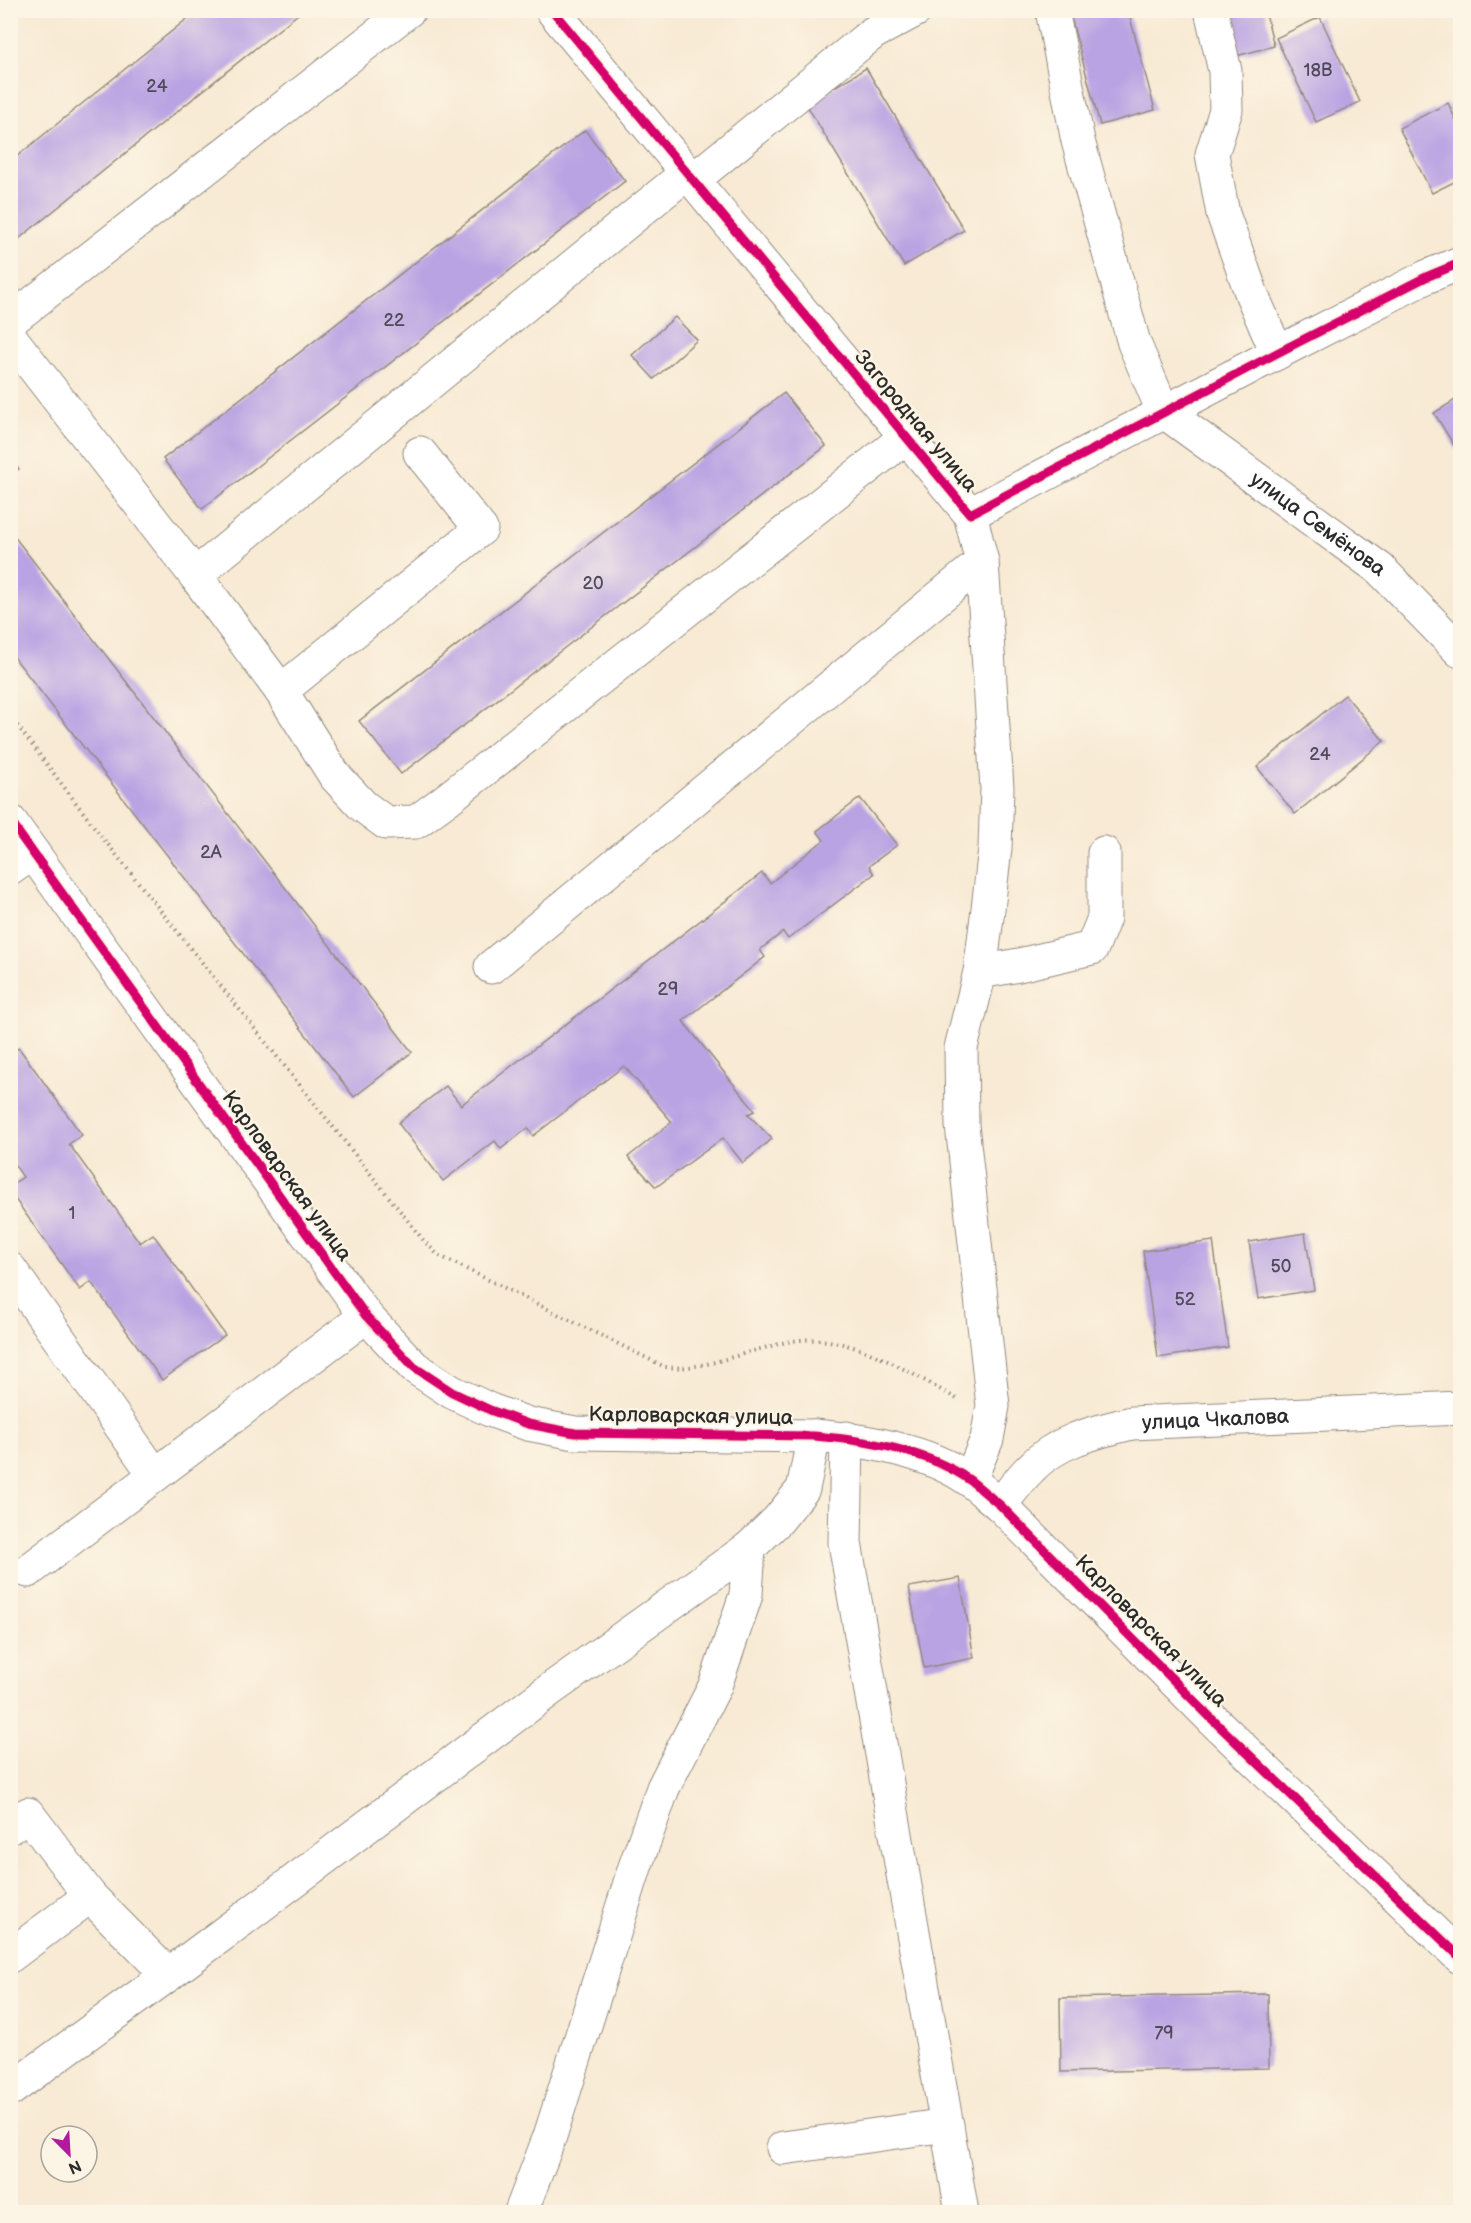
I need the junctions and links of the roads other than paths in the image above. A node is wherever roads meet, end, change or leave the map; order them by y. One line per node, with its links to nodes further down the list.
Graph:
1 (409, 10): 8 (street)
2 (552, 10): 6 (street, Загородная улица)
3 (916, 10): 6 (street)
4 (1052, 10): 11 (street)
5 (1211, 10): 10 (street)
6 (690, 176): 12 (street, Загородная улица); 16 (street)
7 (1461, 263): 10 (street, Загородная улица)
8 (10, 321)
9 (10, 338): 16 (street)
10 (1277, 353): 11 (street, Загородная улица)
11 (1163, 411): 14 (street, Загородная улица); 17 (street, улица Семёнова)
12 (906, 437): 14 (street, Загородная улица); 18 (street)
13 (420, 453): 18 (street)
14 (970, 514): 15 (street)
15 (982, 562): 22 (street); 23 (street)
16 (195, 575): 18 (street)
17 (1461, 651)
18 (281, 691)
19 (10, 821): 21 (street, Карловарская улица)
20 (1104, 853): 23 (street)
21 (22, 861): 25 (street, Карловарская улица)
22 (491, 967)
23 (980, 972): 30 (street)
24 (10, 1269): 29 (street)
25 (366, 1316): 27 (street, Карловарская улица); 29 (street)
26 (1461, 1408): 31 (street, улица Чкалова)
27 (813, 1436): 28 (street, Карловарская улица); 32 (street)
28 (847, 1438): 30 (street, Карловарская улица); 40 (street)
29 (155, 1475): 33 (street)
30 (970, 1480): 31 (street, Карловарская улица)
31 (1000, 1505): 36 (street, Карловарская улица)
32 (749, 1548): 38 (street); 42 (street)
33 (28, 1571)
34 (10, 1827): 35 (street)
35 (90, 1896): 37 (street); 38 (street)
36 (1454, 1945)
37 (10, 1956)
38 (168, 1975): 39 (street)
39 (10, 2090)
40 (947, 2125): 41 (street); 43 (street)
41 (783, 2148)
42 (521, 2212)
43 (962, 2212)

